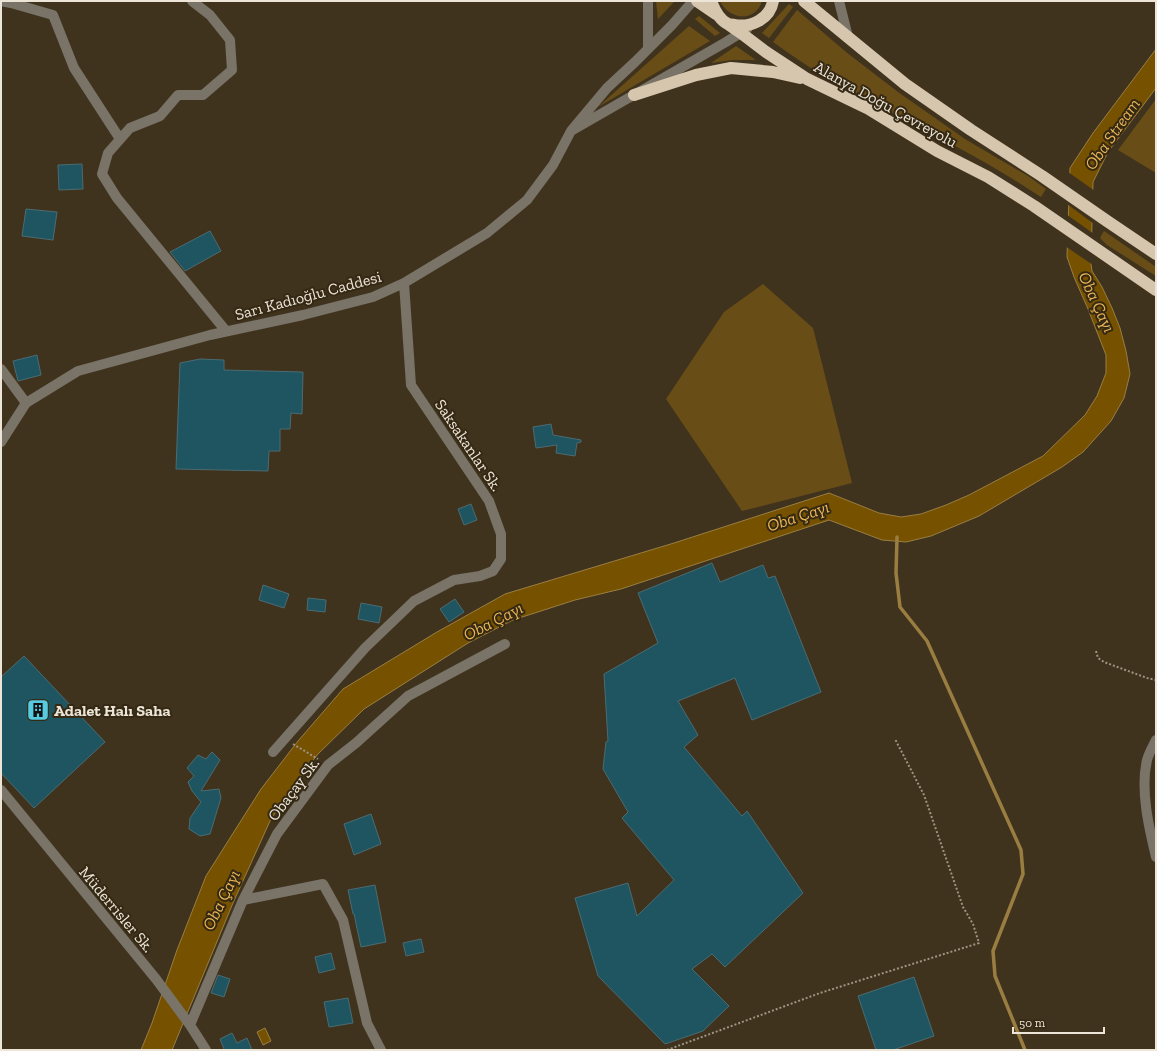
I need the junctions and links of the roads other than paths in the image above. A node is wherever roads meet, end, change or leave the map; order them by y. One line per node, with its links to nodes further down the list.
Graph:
1 (1, 1): 19 (street)
2 (192, 1): 19 (street)
3 (648, 1): 15 (street)
4 (693, 1): 15 (street, Sarı Kadıoğlu Caddesi)
5 (697, 1): 12 (highway, Alanya Doğu Çevreyolu)
6 (711, 1): 12 (highway)
7 (773, 1): 11 (highway)
8 (778, 1): 11 (street)
9 (804, 1): 14 (highway, Alanya Doğu Çevreyolu)
10 (839, 1): 14 (street)
11 (763, 18): 12 (highway); 13 (street)
12 (724, 20): 13 (highway, Alanya Doğu Çevreyolu)
13 (741, 32): 16 (highway, Alanya Doğu Çevreyolu); 17 (street)
14 (848, 37): 20 (highway, Alanya Doğu Çevreyolu)
15 (648, 49): 18 (street, Sarı Kadıoğlu Caddesi)
16 (807, 79): 17 (highway); 22 (highway, Alanya Doğu Çevreyolu)
17 (634, 95): 18 (street)
18 (571, 130): 21 (street, Sarı Kadıoğlu Caddesi)
19 (120, 139): 23 (street)
20 (1156, 254)
21 (404, 283): 23 (street, Sarı Kadıoğlu Caddesi); 29 (street, Saksakanlar Sk.)
22 (1156, 290)
23 (226, 331): 25 (street, Sarı Kadıoğlu Caddesi)
24 (1, 369): 25 (street)
25 (26, 403): 26 (street)
26 (1, 442)
27 (505, 644): 32 (street, Obaçay Sk.)
28 (1156, 740): 31 (street)
29 (273, 752)
30 (1, 790): 33 (street, Müderrisler Sk.)
31 (1156, 858)
32 (243, 900): 33 (street, Obaçay Sk.); 35 (street)
33 (190, 1025): 34 (street, Müderrisler Sk.)
34 (206, 1050)
35 (381, 1050)

